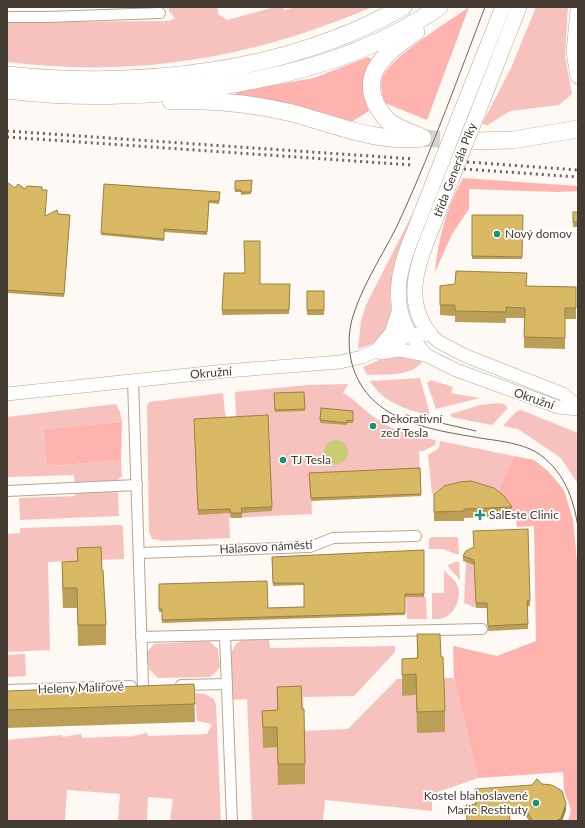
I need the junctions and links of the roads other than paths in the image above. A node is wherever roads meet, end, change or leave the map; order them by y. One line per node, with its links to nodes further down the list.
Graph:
1 (47, 7): 10 (street)
2 (404, 7): 11 (highway)
3 (439, 7): 14 (highway)
4 (447, 7): 14 (highway)
5 (503, 7): 17 (main road, třída Generála Píky, bridge)
6 (519, 7): 18 (main road, třída Generála Píky, bridge)
7 (578, 10): 12 (main road)
8 (160, 13): 10 (street)
9 (7, 17): 10 (street)
10 (47, 18)
11 (7, 74)
12 (578, 76)
13 (7, 90): 14 (highway)
14 (75, 95)
15 (578, 129): 16 (highway)
16 (475, 141)
17 (399, 312): 20 (main road, třída Generála Píky); 21 (main road)
18 (417, 313): 19 (main road, třída Generála Píky); 20 (main road)
19 (430, 334): 20 (street, Okružní); 26 (street, Okružní)
20 (410, 336): 21 (street, Okružní); 22 (street, Okružní)
21 (378, 350): 23 (street, Okružní)
22 (426, 355): 23 (street); 26 (street, Okružní)
23 (362, 357): 24 (street, Okružní)
24 (133, 380): 25 (street, Okružní); 27 (street)
25 (7, 394)
26 (578, 408)
27 (137, 485): 28 (street); 30 (street)
28 (7, 491)
29 (416, 536): 30 (street, Halasovo náměstí)
30 (139, 553): 33 (street)
31 (482, 629): 32 (street)
32 (225, 635): 33 (street); 34 (street)
33 (141, 637): 37 (street)
34 (227, 684): 36 (street); 39 (street)
35 (156, 685): 37 (street, Heleny Malířové)
36 (170, 685)
37 (143, 686): 38 (street, Heleny Malířové)
38 (7, 690)
39 (232, 821)

